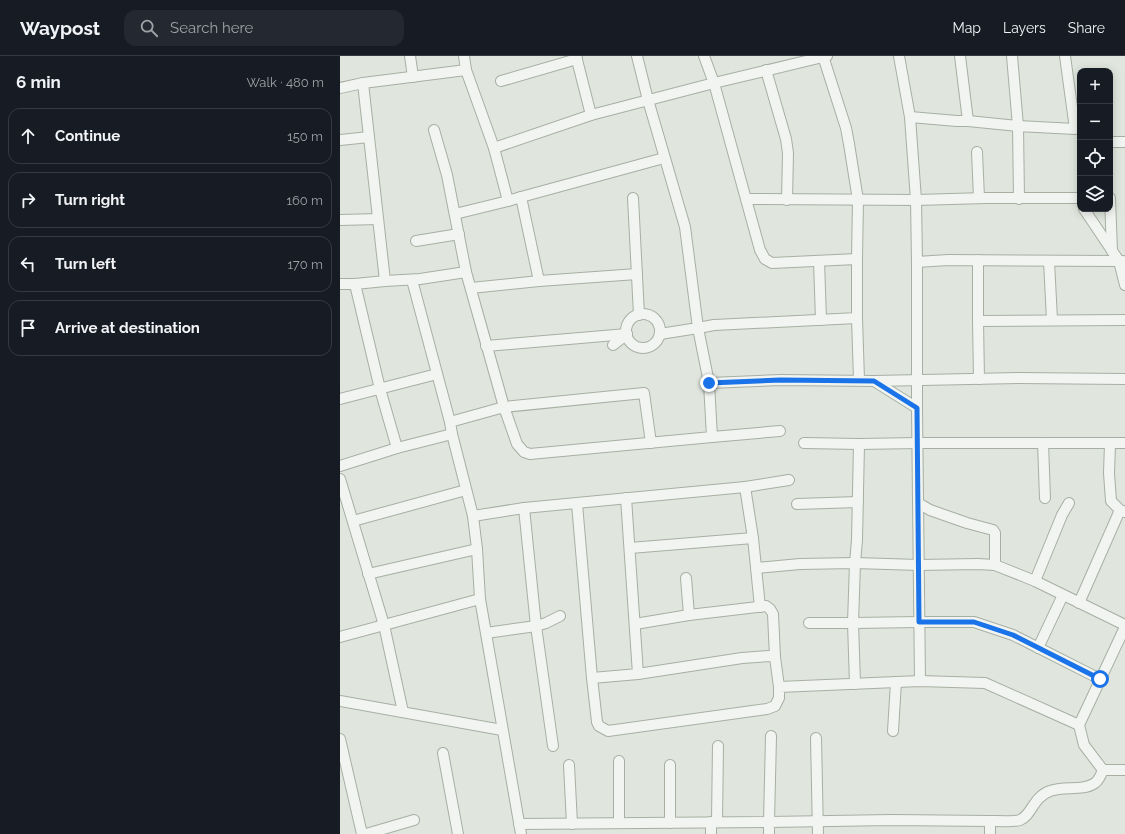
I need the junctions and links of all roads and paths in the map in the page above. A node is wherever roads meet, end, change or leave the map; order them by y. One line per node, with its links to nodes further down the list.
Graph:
1 (410, 56): 13 (street)
2 (464, 56): 11 (street)
3 (637, 56): 18 (street)
4 (704, 56): 16 (street)
5 (824, 56): 12 (street); 41 (street)
6 (900, 56): 20 (street)
7 (960, 56): 21 (street)
8 (1012, 56): 23 (street)
9 (1064, 56): 22 (street)
10 (576, 57): 14 (street); 19 (street)
11 (466, 70): 13 (street); 30 (street)
12 (766, 70): 16 (street); 40 (street)
13 (413, 77): 15 (street)
14 (502, 81)
15 (363, 83): 17 (street); 26 (street)
16 (714, 83): 18 (street); 38 (street)
17 (340, 88)
18 (648, 100): 19 (street); 32 (street)
19 (591, 115): 30 (street)
20 (910, 117): 21 (street); 42 (street)
21 (968, 121): 23 (street)
22 (1077, 125)
23 (1018, 126): 25 (street); 39 (street)
24 (434, 130): 47 (street)
25 (1077, 130)
26 (369, 137): 27 (street); 48 (street)
27 (340, 140)
28 (1113, 142): 29 (street)
29 (1125, 142)
30 (494, 148): 43 (street)
31 (977, 152): 35 (street)
32 (664, 158): 33 (street); 74 (street)
33 (521, 197): 43 (street); 63 (street)
34 (633, 198): 60 (street)
35 (978, 198): 39 (street); 42 (street)
36 (1065, 198): 37 (street); 39 (street); 44 (street)
37 (1077, 198)
38 (746, 199): 40 (street); 56 (street)
39 (1019, 199)
40 (787, 200): 41 (street)
41 (858, 200): 42 (street); 53 (street)
42 (916, 200): 58 (street)
43 (508, 201): 47 (street)
44 (1077, 204)
45 (1086, 212): 52 (street)
46 (1111, 212): 52 (street)
47 (455, 214): 50 (street)
48 (378, 219): 49 (street); 62 (street)
49 (340, 220)
50 (459, 234): 51 (street); 59 (street)
51 (416, 241)
52 (1112, 251): 57 (street)
53 (857, 259): 56 (street); 69 (street)
54 (978, 260): 55 (street); 58 (street); 73 (street)
55 (1049, 260): 57 (street); 71 (street)
56 (819, 261): 70 (street)
57 (1122, 261): 66 (street)
58 (917, 262): 83 (street)
59 (466, 272): 61 (street); 67 (street)
60 (637, 274): 63 (street); 68 (street)
61 (412, 280): 62 (street); 79 (street)
62 (385, 281): 65 (street)
63 (539, 281): 67 (street)
64 (340, 284): 65 (street)
65 (355, 284): 86 (street)
66 (1125, 285)
67 (471, 288): 78 (street)
68 (639, 315): 75 (street); 76 (street)
69 (857, 318): 70 (street); 82 (street)
70 (821, 320): 74 (street)
71 (1052, 320): 72 (street); 73 (street)
72 (1125, 320)
73 (978, 321): 80 (street)
74 (698, 328): 76 (street); 85 (street)
75 (627, 334): 76 (street); 77 (street); 78 (street)
76 (660, 334)
77 (613, 345)
78 (486, 346): 88 (street)
79 (437, 374): 86 (street); 90 (street)
80 (979, 379): 81 (street); 83 (street)
81 (1125, 379)
82 (860, 380): 84 (street); 85 (street)
83 (917, 380): 84 (street); 89 (street)
84 (874, 381): 89 (street)
85 (709, 383): 93 (street)
86 (380, 389): 87 (street); 101 (street)
87 (340, 399)
88 (504, 407): 90 (street); 94 (street); 94 (street)
89 (917, 408): 96 (street)
90 (450, 422): 92 (street)
91 (780, 432): 93 (street)
92 (452, 434): 101 (street); 106 (street)
93 (712, 437): 94 (street)
94 (651, 443)
95 (804, 443): 99 (street)
96 (918, 443): 97 (street); 99 (street); 110 (street)
97 (1043, 443): 100 (street); 108 (street)
98 (1125, 443): 100 (street)
99 (859, 444): 109 (street)
100 (1110, 444): 115 (street)
101 (397, 448): 102 (street)
102 (340, 466)
103 (340, 479): 117 (street)
104 (789, 480): 105 (street)
105 (745, 487): 107 (street); 118 (street)
106 (466, 490): 116 (street); 117 (street)
107 (626, 498): 111 (street); 119 (street)
108 (1045, 498)
109 (858, 502): 112 (street); 121 (street)
110 (918, 503): 122 (street); 123 (street)
111 (577, 504): 114 (street); 146 (street)
112 (797, 504)
113 (1069, 504): 127 (street)
114 (524, 508): 116 (street); 139 (street)
115 (1123, 512): 130 (street)
116 (473, 516): 120 (street)
117 (353, 521): 125 (street)
118 (752, 538): 119 (street); 124 (street)
119 (630, 548): 137 (street)
120 (477, 549): 125 (street); 129 (street)
121 (855, 563): 122 (street); 124 (street); 136 (street)
122 (919, 565): 123 (street); 134 (street)
123 (995, 565): 127 (street)
124 (756, 568): 131 (street)
125 (368, 574): 138 (street)
126 (686, 578): 132 (street)
127 (1035, 581): 128 (street)
128 (1063, 595): 130 (street); 143 (street)
129 (480, 599): 138 (street); 141 (street)
130 (1079, 603): 140 (street)
131 (760, 607): 132 (street); 144 (street)
132 (689, 615): 137 (street)
133 (560, 616): 139 (street)
134 (919, 622): 136 (street); 143 (street); 148 (street)
135 (809, 623): 136 (street)
136 (853, 623): 150 (street)
137 (635, 624): 145 (street)
138 (384, 625): 142 (street); 153 (street)
139 (536, 626): 141 (street); 160 (street)
140 (1125, 626): 147 (street)
141 (486, 633): 155 (street)
142 (340, 637)
143 (1038, 648): 147 (street)
144 (775, 657): 145 (street); 151 (street)
145 (638, 674): 146 (street)
146 (592, 678): 151 (street)
147 (1100, 679): 154 (street)
148 (920, 681): 149 (street); 154 (street)
149 (896, 682): 150 (street); 156 (street)
150 (855, 684): 151 (street)
151 (779, 687)
152 (340, 701): 153 (street)
153 (403, 712): 155 (street)
154 (1079, 725): 166 (street)
155 (502, 730): 175 (street)
156 (893, 731)
157 (771, 736): 171 (street)
158 (816, 738): 172 (street)
159 (340, 739): 177 (street)
160 (553, 746)
161 (718, 746): 170 (street)
162 (443, 753): 179 (street)
163 (619, 761): 173 (street)
164 (569, 765): 176 (street)
165 (670, 765): 174 (street)
166 (1103, 770): 167 (street); 169 (street)
167 (1125, 770)
168 (414, 820): 178 (street)
169 (990, 821): 172 (street); 184 (street)
170 (714, 822): 171 (street); 174 (street); 181 (street)
171 (769, 822): 172 (street); 182 (street)
172 (818, 822): 183 (street)
173 (618, 823): 174 (street); 176 (street)
174 (670, 823)
175 (519, 824): 176 (street); 180 (street)
176 (572, 824)
177 (362, 834)
178 (366, 834)
179 (458, 834)
180 (521, 834)
181 (711, 834)
182 (769, 834)
183 (818, 834)
184 (990, 834)

